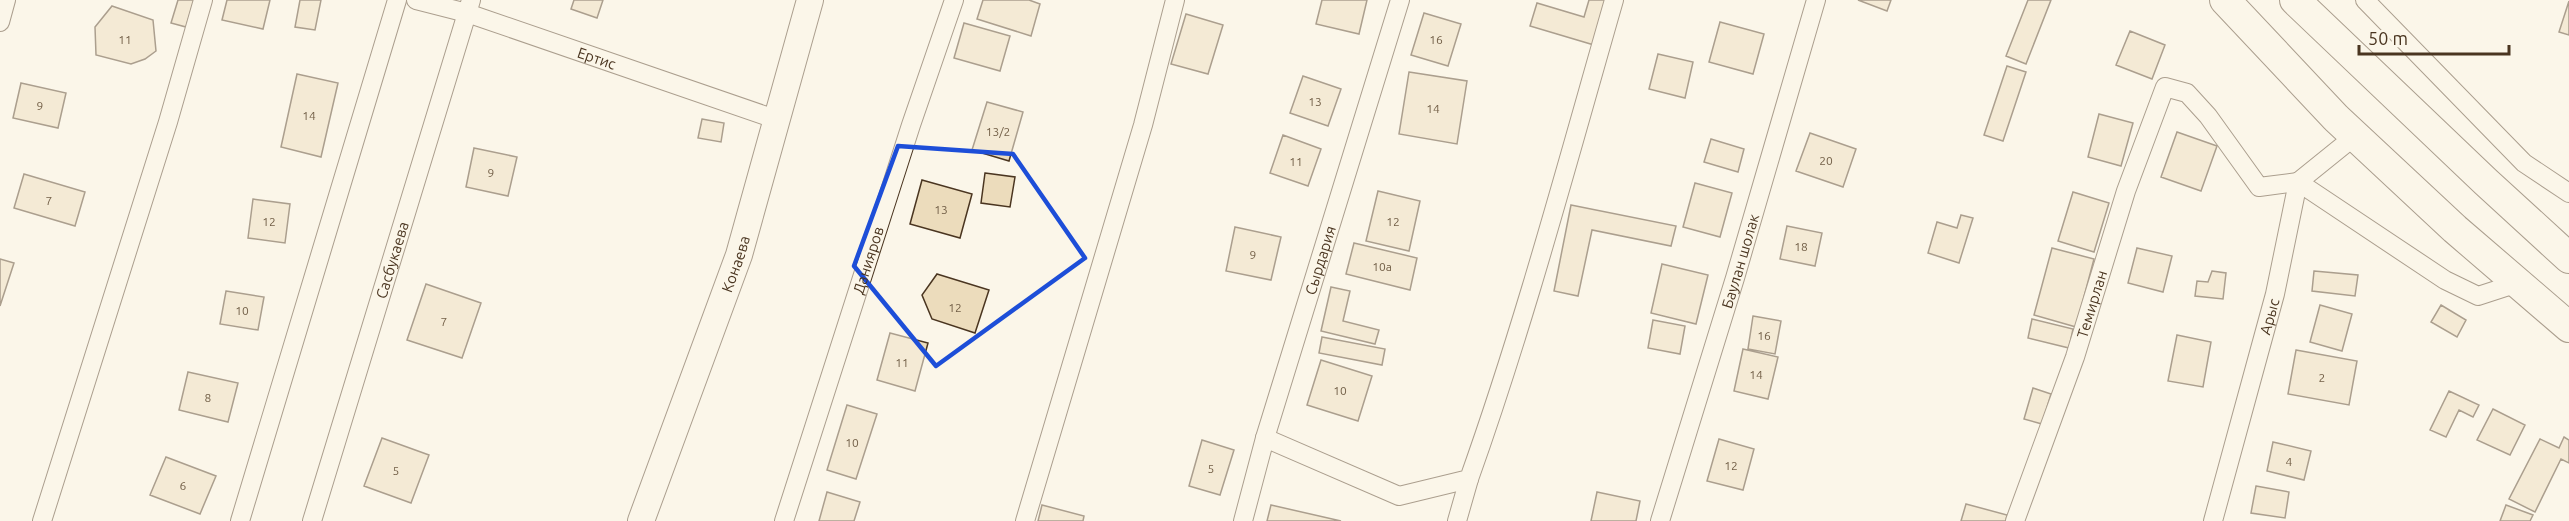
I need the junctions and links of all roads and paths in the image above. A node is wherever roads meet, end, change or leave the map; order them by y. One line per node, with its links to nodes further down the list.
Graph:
1 (6, 0): 15 (street)
2 (203, 0): 25 (street)
3 (398, 0): 26 (street)
4 (416, 0): 14 (street, Ертис)
5 (810, 0): 16 (main road, Конаева)
6 (954, 0): 29 (street, Данияров)
7 (1175, 0): 30 (street)
8 (1400, 0): 23 (street, Сырдария)
9 (1614, 0): 24 (street)
10 (1816, 0): 33 (street, Баулан шолак)
11 (2225, 0): 17 (highway)
12 (2295, 0): 20 (highway)
13 (2365, 0): 19 (street)
14 (469, 7): 16 (street, Ертис); 27 (street, Сасбукаева)
15 (0, 22)
16 (778, 120): 28 (main road, Конаева)
17 (2355, 136): 18 (street); 21 (highway)
18 (2298, 182): 21 (street); 34 (street, Темирлан); 35 (street, Арыс)
19 (2569, 193)
20 (2569, 258)
21 (2518, 283): 22 (highway)
22 (2569, 327)
23 (1265, 438): 24 (street); 31 (street, Сырдария)
24 (1469, 479): 32 (street)
25 (42, 521)
26 (240, 521)
27 (312, 521)
28 (641, 521)
29 (784, 521)
30 (1025, 521)
31 (1243, 521)
32 (1457, 521)
33 (1660, 521)
34 (2015, 521)
35 (2213, 521)

